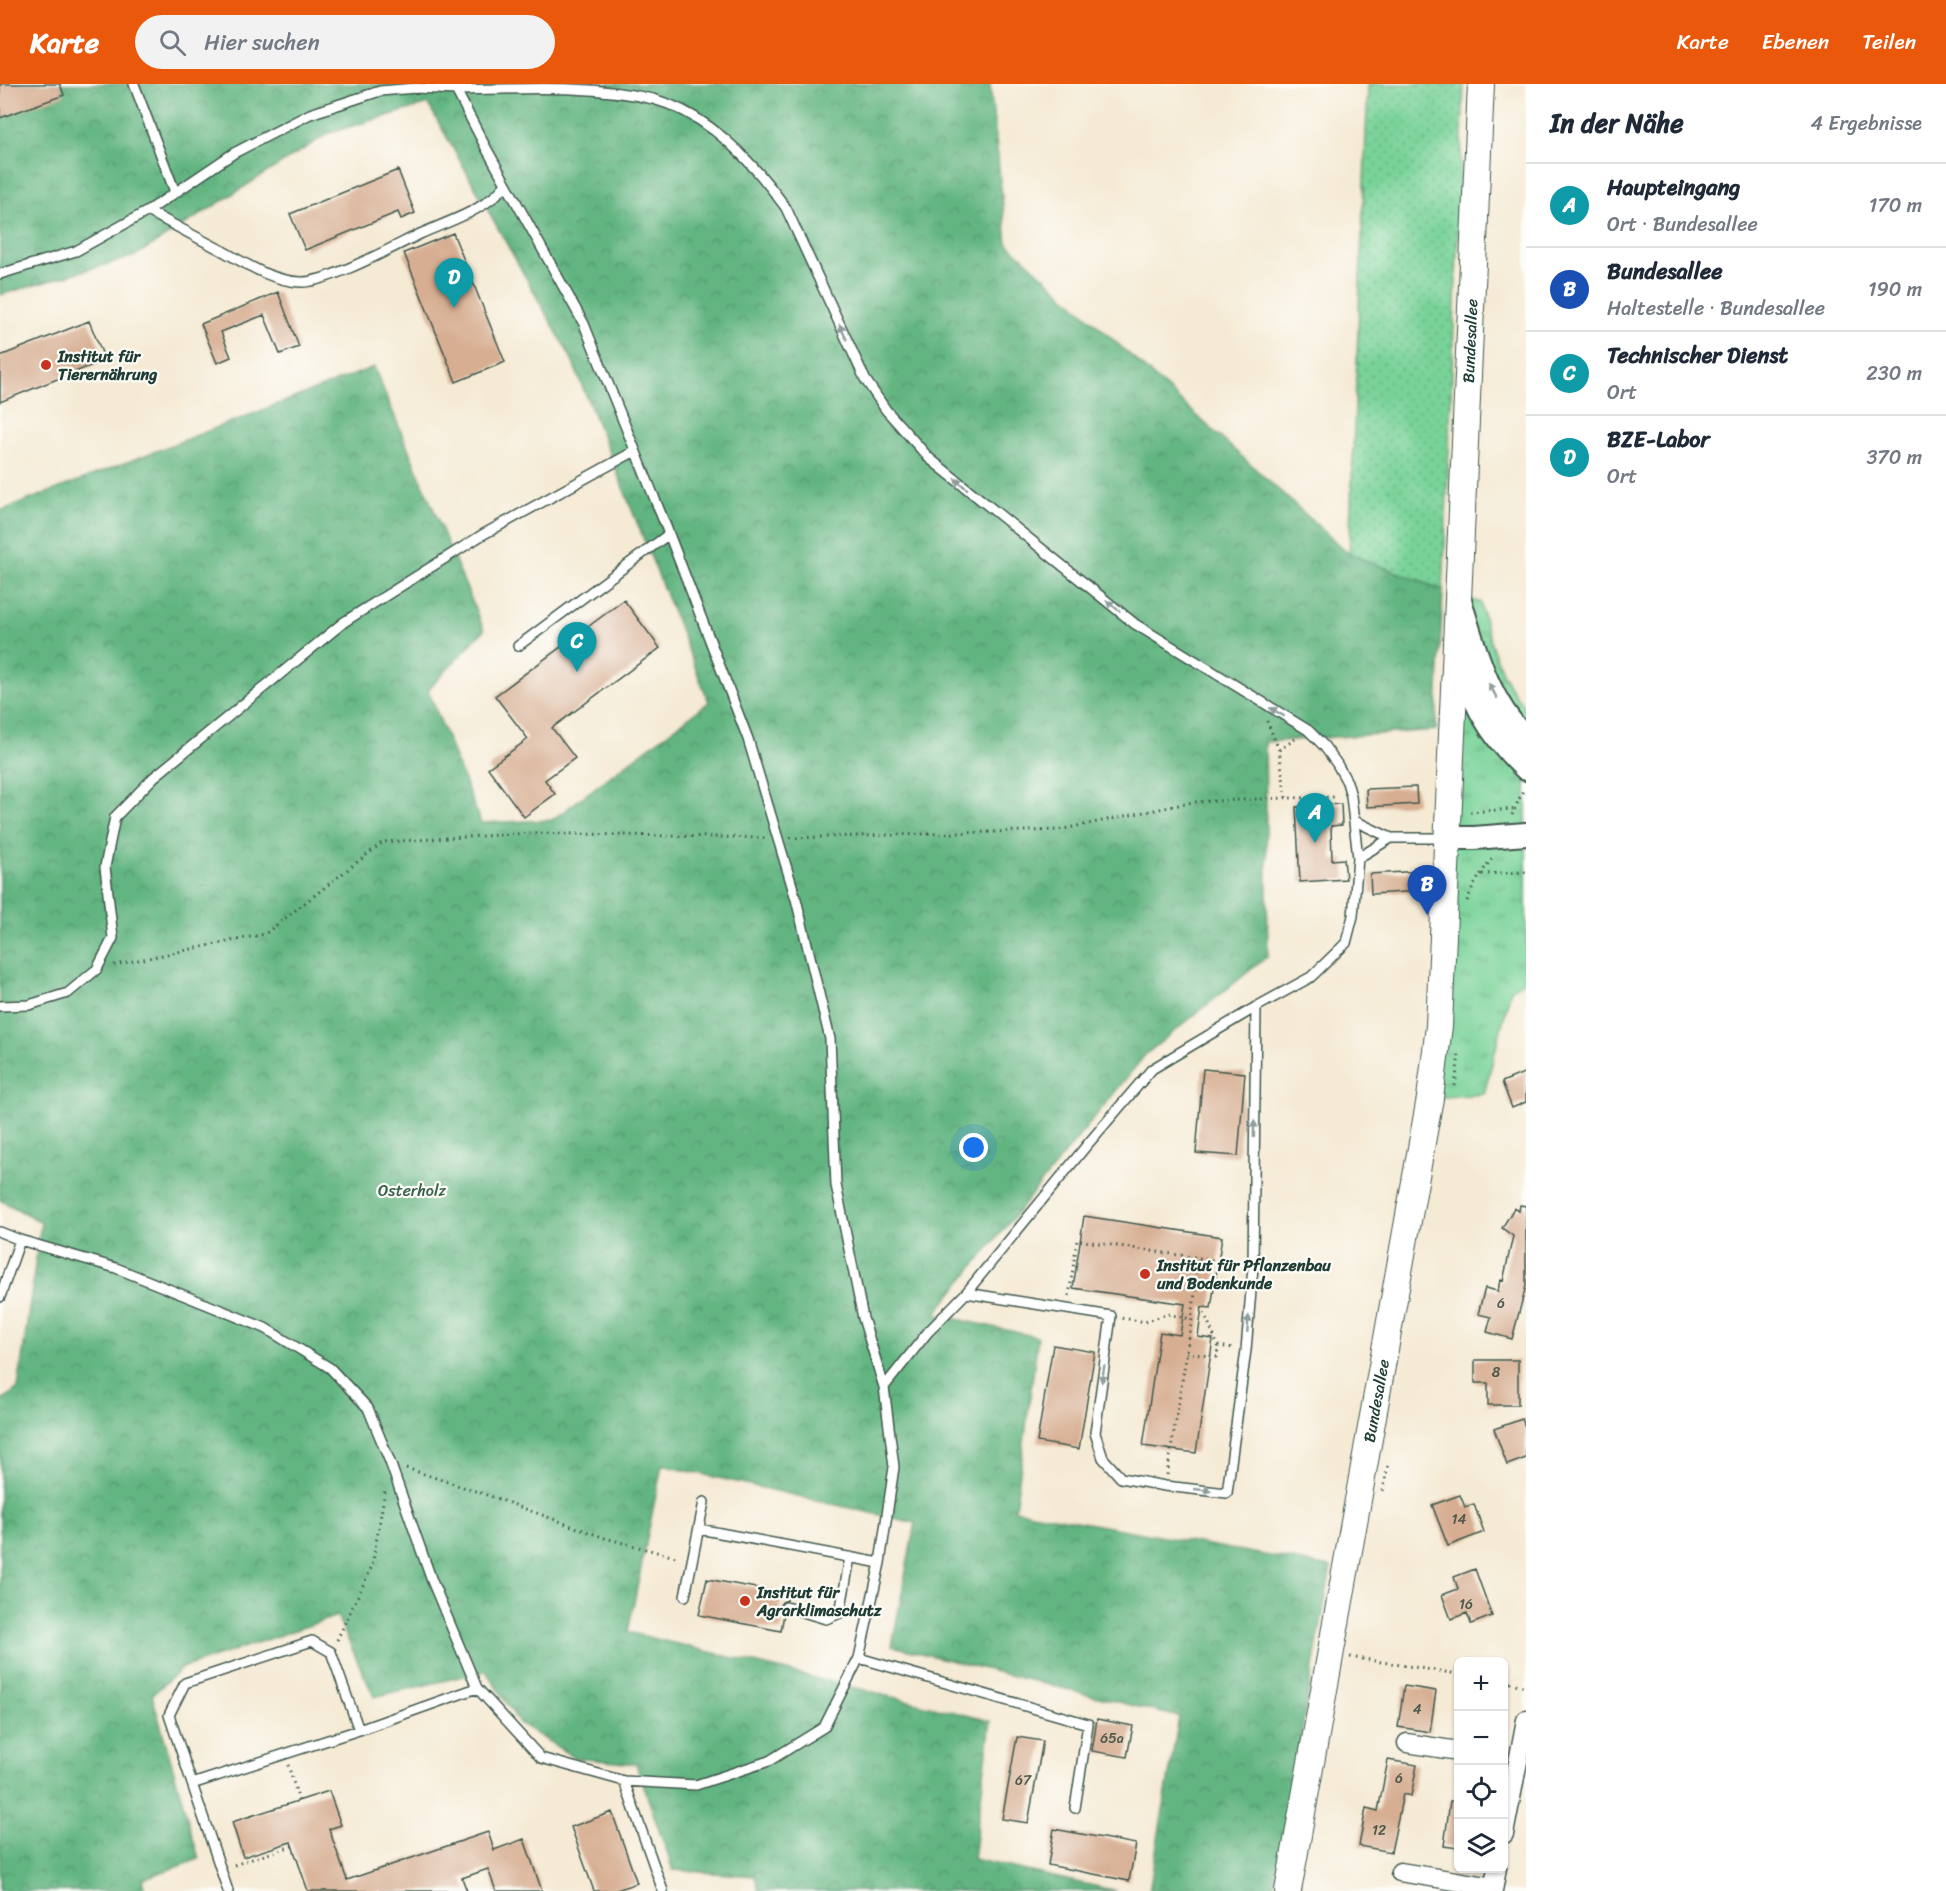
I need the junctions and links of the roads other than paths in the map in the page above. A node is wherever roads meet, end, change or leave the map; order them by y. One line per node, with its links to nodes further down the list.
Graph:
1 (134, 84): 5 (lane)
2 (1481, 84): 10 (main road, Bundesallee)
3 (455, 87): 4 (lane); 5 (lane); 15 (lane, one-way to 3)
4 (506, 184): 6 (lane); 8 (lane)
5 (175, 192): 6 (lane)
6 (148, 211): 7 (lane)
7 (0, 274)
8 (635, 451): 9 (lane); 20 (lane)
9 (669, 534): 11 (lane); 26 (lane)
10 (1459, 597): 12 (main road, Bundesallee); 13 (street, Bundesallee, one-way to 10)
11 (518, 646)
12 (1456, 650): 14 (street, Bundesallee); 18 (main road, Bundesallee)
13 (1526, 739)
14 (1526, 769)
15 (1355, 821): 17 (lane); 19 (lane)
16 (1526, 834): 18 (street)
17 (1391, 838): 18 (lane); 19 (lane)
18 (1448, 838): 49 (main road, Bundesallee)
19 (1358, 858): 21 (lane)
20 (0, 1006)
21 (1256, 1007): 24 (lane); 24 (lane, one-way to 21)
22 (0, 1232): 23 (lane)
23 (20, 1240): 25 (lane); 34 (lane)
24 (966, 1293): 26 (lane)
25 (0, 1297)
26 (884, 1387): 30 (lane)
27 (704, 1502): 28 (lane)
28 (699, 1529): 29 (lane); 31 (lane)
29 (850, 1557): 30 (lane); 32 (lane)
30 (880, 1563): 33 (lane)
31 (685, 1596)
32 (786, 1607)
33 (860, 1658): 40 (lane); 42 (lane)
34 (477, 1688): 36 (lane); 40 (lane)
35 (1526, 1720): 39 (street)
36 (359, 1730): 41 (lane); 41 (lane)
37 (1407, 1743): 38 (street)
38 (1454, 1750)
39 (1511, 1759): 43 (street)
40 (624, 1781): 48 (lane)
41 (192, 1785): 47 (lane)
42 (1075, 1808)
43 (1505, 1819)
44 (1400, 1872): 46 (street)
45 (1496, 1873): 46 (street)
46 (1493, 1889)
47 (228, 1891)
48 (663, 1891)
49 (1288, 1891)

